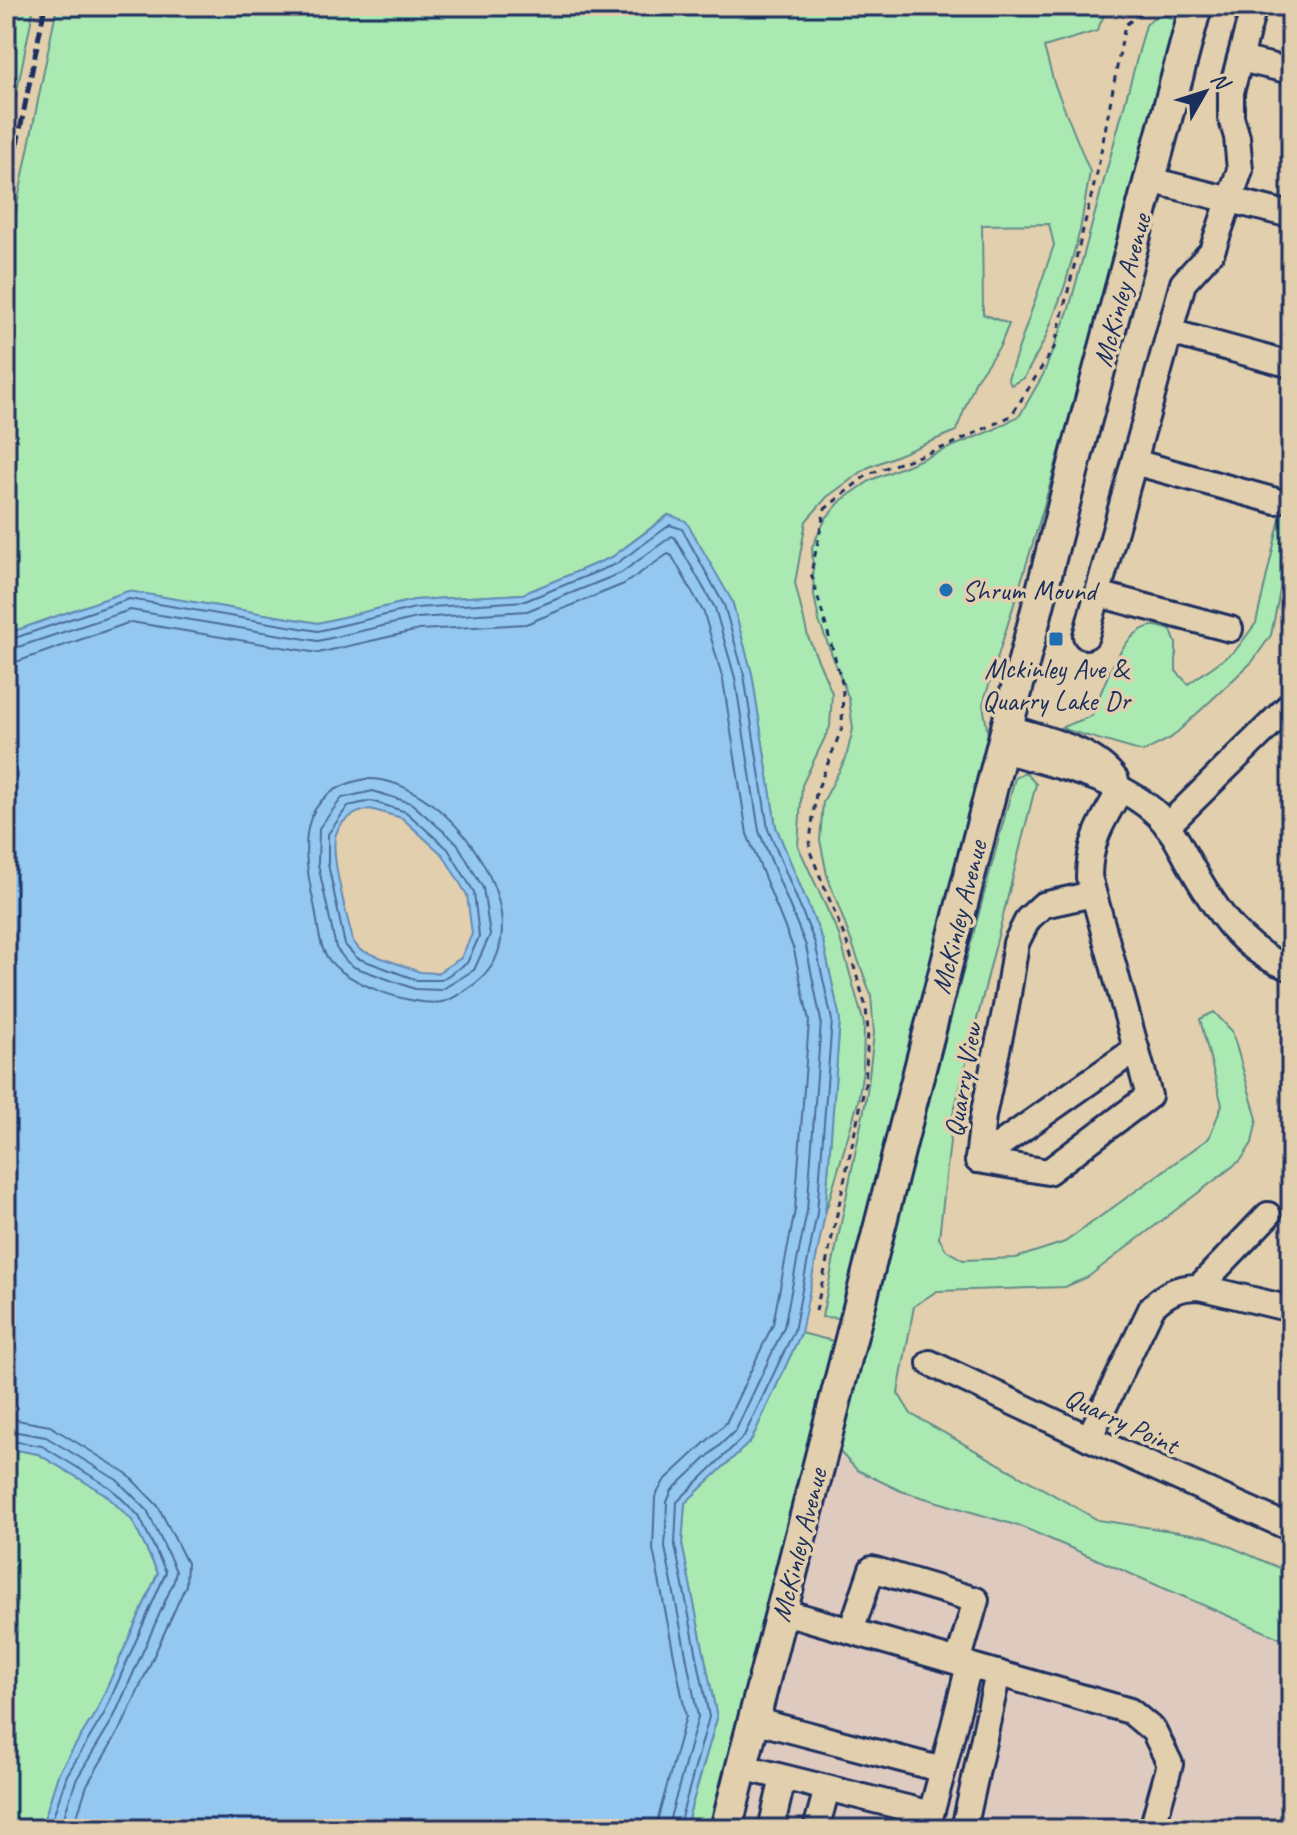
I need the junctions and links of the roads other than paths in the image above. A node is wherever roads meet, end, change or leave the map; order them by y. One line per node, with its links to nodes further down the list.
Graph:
1 (1196, 6): 5 (main road, McKinley Avenue)
2 (1254, 6): 3 (street)
3 (1240, 59): 4 (street); 6 (street)
4 (1291, 71)
5 (1150, 180): 6 (street); 16 (main road, McKinley Avenue)
6 (1230, 200): 7 (street); 8 (street)
7 (1291, 215)
8 (1170, 332): 9 (street); 10 (street)
9 (1291, 365)
10 (1134, 462): 11 (street); 12 (street)
11 (1276, 501)
12 (1098, 594): 13 (street); 14 (street)
13 (1230, 629)
14 (1086, 636)
15 (1291, 704): 18 (street)
16 (1004, 738): 17 (street); 29 (main road, McKinley Avenue)
17 (1121, 789): 18 (street); 19 (street, Quarry View)
18 (1167, 826): 20 (street)
19 (1093, 894): 21 (street, Quarry View); 22 (street, Quarry View)
20 (1291, 968)
21 (1136, 1049): 22 (street); 22 (street, Quarry View)
22 (978, 1160)
23 (1268, 1215): 24 (street)
24 (1199, 1287): 25 (street); 27 (street)
25 (1291, 1309)
26 (930, 1363): 27 (street, Quarry Point)
27 (1089, 1438): 28 (street, Quarry Point)
28 (1291, 1526)
29 (781, 1611): 30 (street); 33 (main road, McKinley Avenue)
30 (851, 1631): 31 (street); 31 (street)
31 (964, 1663): 32 (street); 35 (street)
32 (998, 1673): 42 (street); 43 (street)
33 (753, 1720): 34 (main road, McKinley Avenue); 35 (street)
34 (742, 1767): 36 (street); 39 (main road, McKinley Avenue)
35 (943, 1770): 38 (street)
36 (783, 1778): 37 (street); 40 (street)
37 (827, 1789): 38 (street); 41 (street)
38 (929, 1822)
39 (726, 1829)
40 (771, 1829)
41 (816, 1829)
42 (964, 1829)
43 (1152, 1829)

